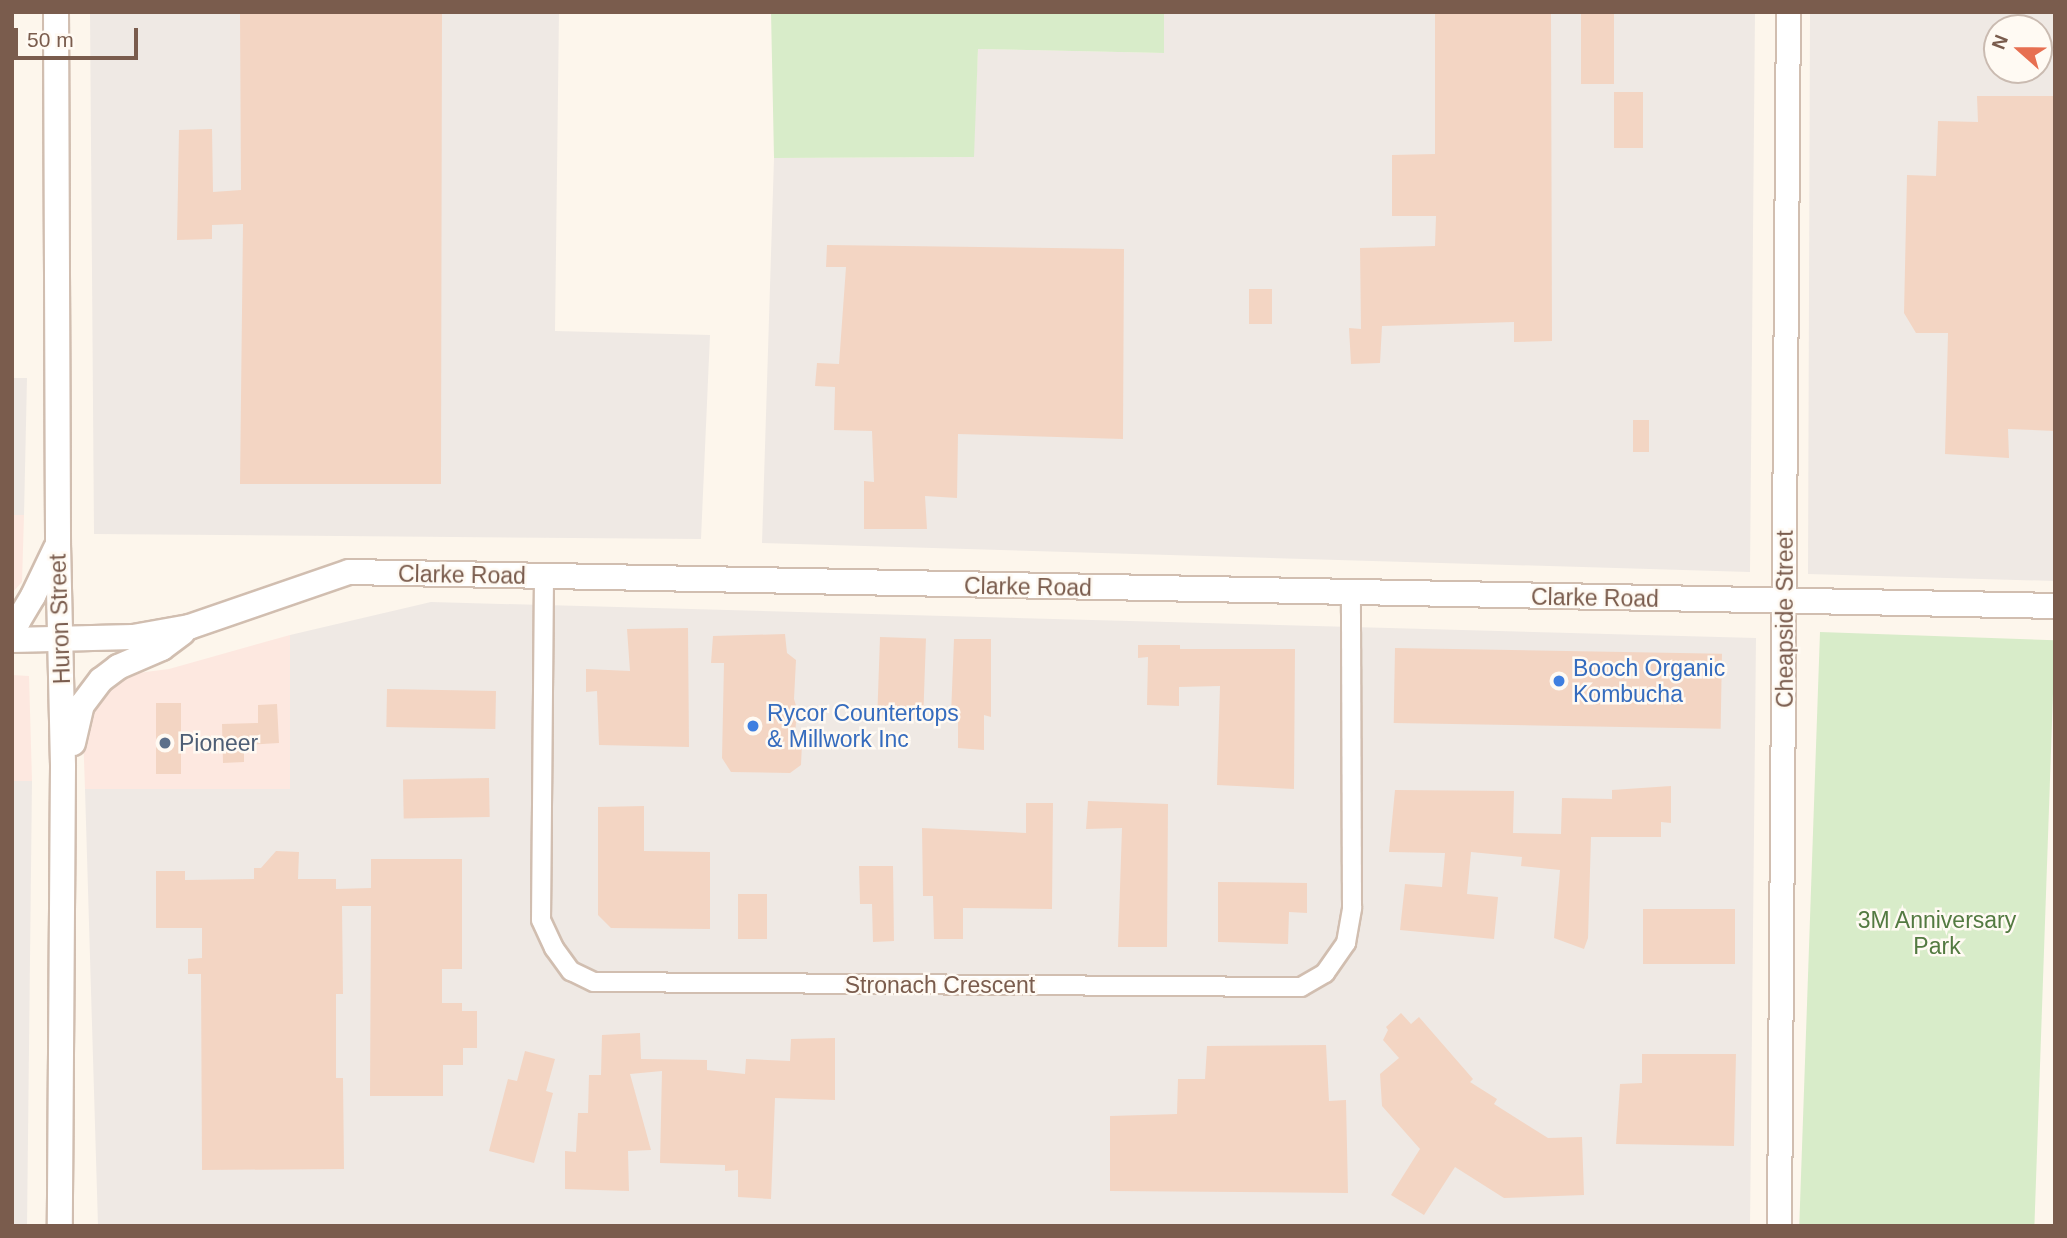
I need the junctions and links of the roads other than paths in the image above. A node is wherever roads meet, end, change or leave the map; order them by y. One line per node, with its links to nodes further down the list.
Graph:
1 (56, 12): 3 (main road, Huron Street)
2 (1788, 12): 6 (street, Cheapside Street)
3 (58, 544): 8 (main road); 11 (main road, Huron Street)
4 (544, 577): 5 (main road, Clarke Road); 5 (street, Stronach Crescent); 9 (main road, Clarke Road)
5 (1351, 594): 6 (main road, Clarke Road)
6 (1786, 602): 7 (main road, Clarke Road); 14 (street, Cheapside Street)
7 (2055, 606)
8 (12, 624)
9 (189, 627): 11 (main road, Clarke Road); 12 (main road)
10 (12, 640): 11 (main road, Clarke Road)
11 (61, 640): 12 (main road, Huron Street)
12 (63, 767): 13 (main road, Huron Street)
13 (60, 1226)
14 (1779, 1226)

